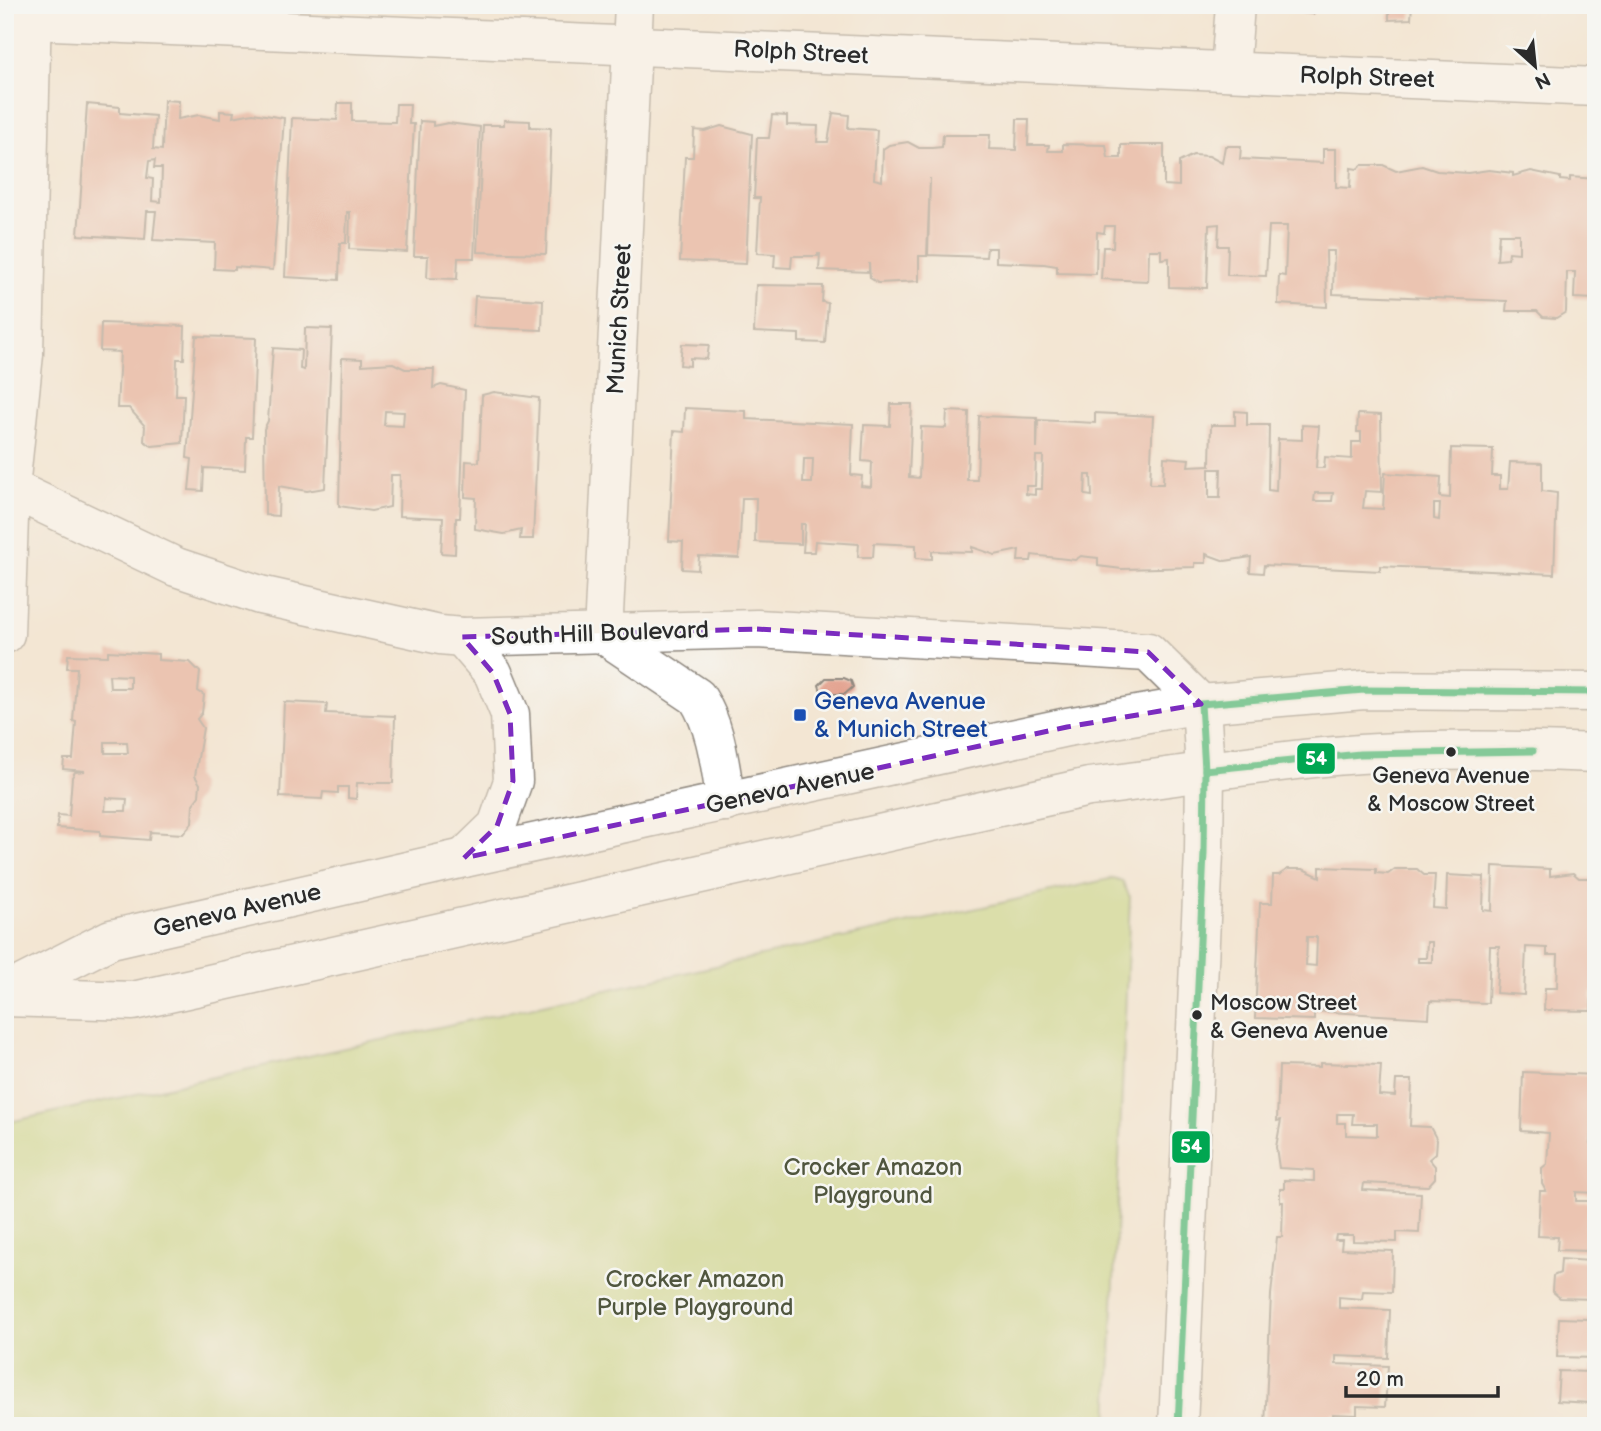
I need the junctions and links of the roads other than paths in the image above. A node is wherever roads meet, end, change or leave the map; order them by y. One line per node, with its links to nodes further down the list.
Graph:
1 (634, 5): 4 (street, Munich Street)
2 (1235, 5): 5 (street)
3 (23, 14): 4 (street, Rolph Street); 7 (street)
4 (632, 45): 5 (street, Rolph Street); 8 (street, Munich Street)
5 (1230, 71): 6 (street, Rolph Street)
6 (1596, 86)
7 (8, 486): 9 (street); 10 (street, South Hill Boulevard)
8 (603, 634): 10 (street, South Hill Boulevard); 12 (street, South Hill Boulevard); 15 (street)
9 (5, 635)
10 (462, 637): 16 (street)
11 (1596, 692): 12 (street, Geneva Avenue)
12 (1200, 704): 14 (street); 15 (street, Geneva Avenue)
13 (1596, 753): 14 (street, Geneva Avenue)
14 (1205, 770): 17 (street, Geneva Avenue); 18 (street)
15 (726, 802): 16 (street, Geneva Avenue)
16 (464, 859): 17 (street, Geneva Avenue)
17 (5, 995)
18 (1178, 1426)

